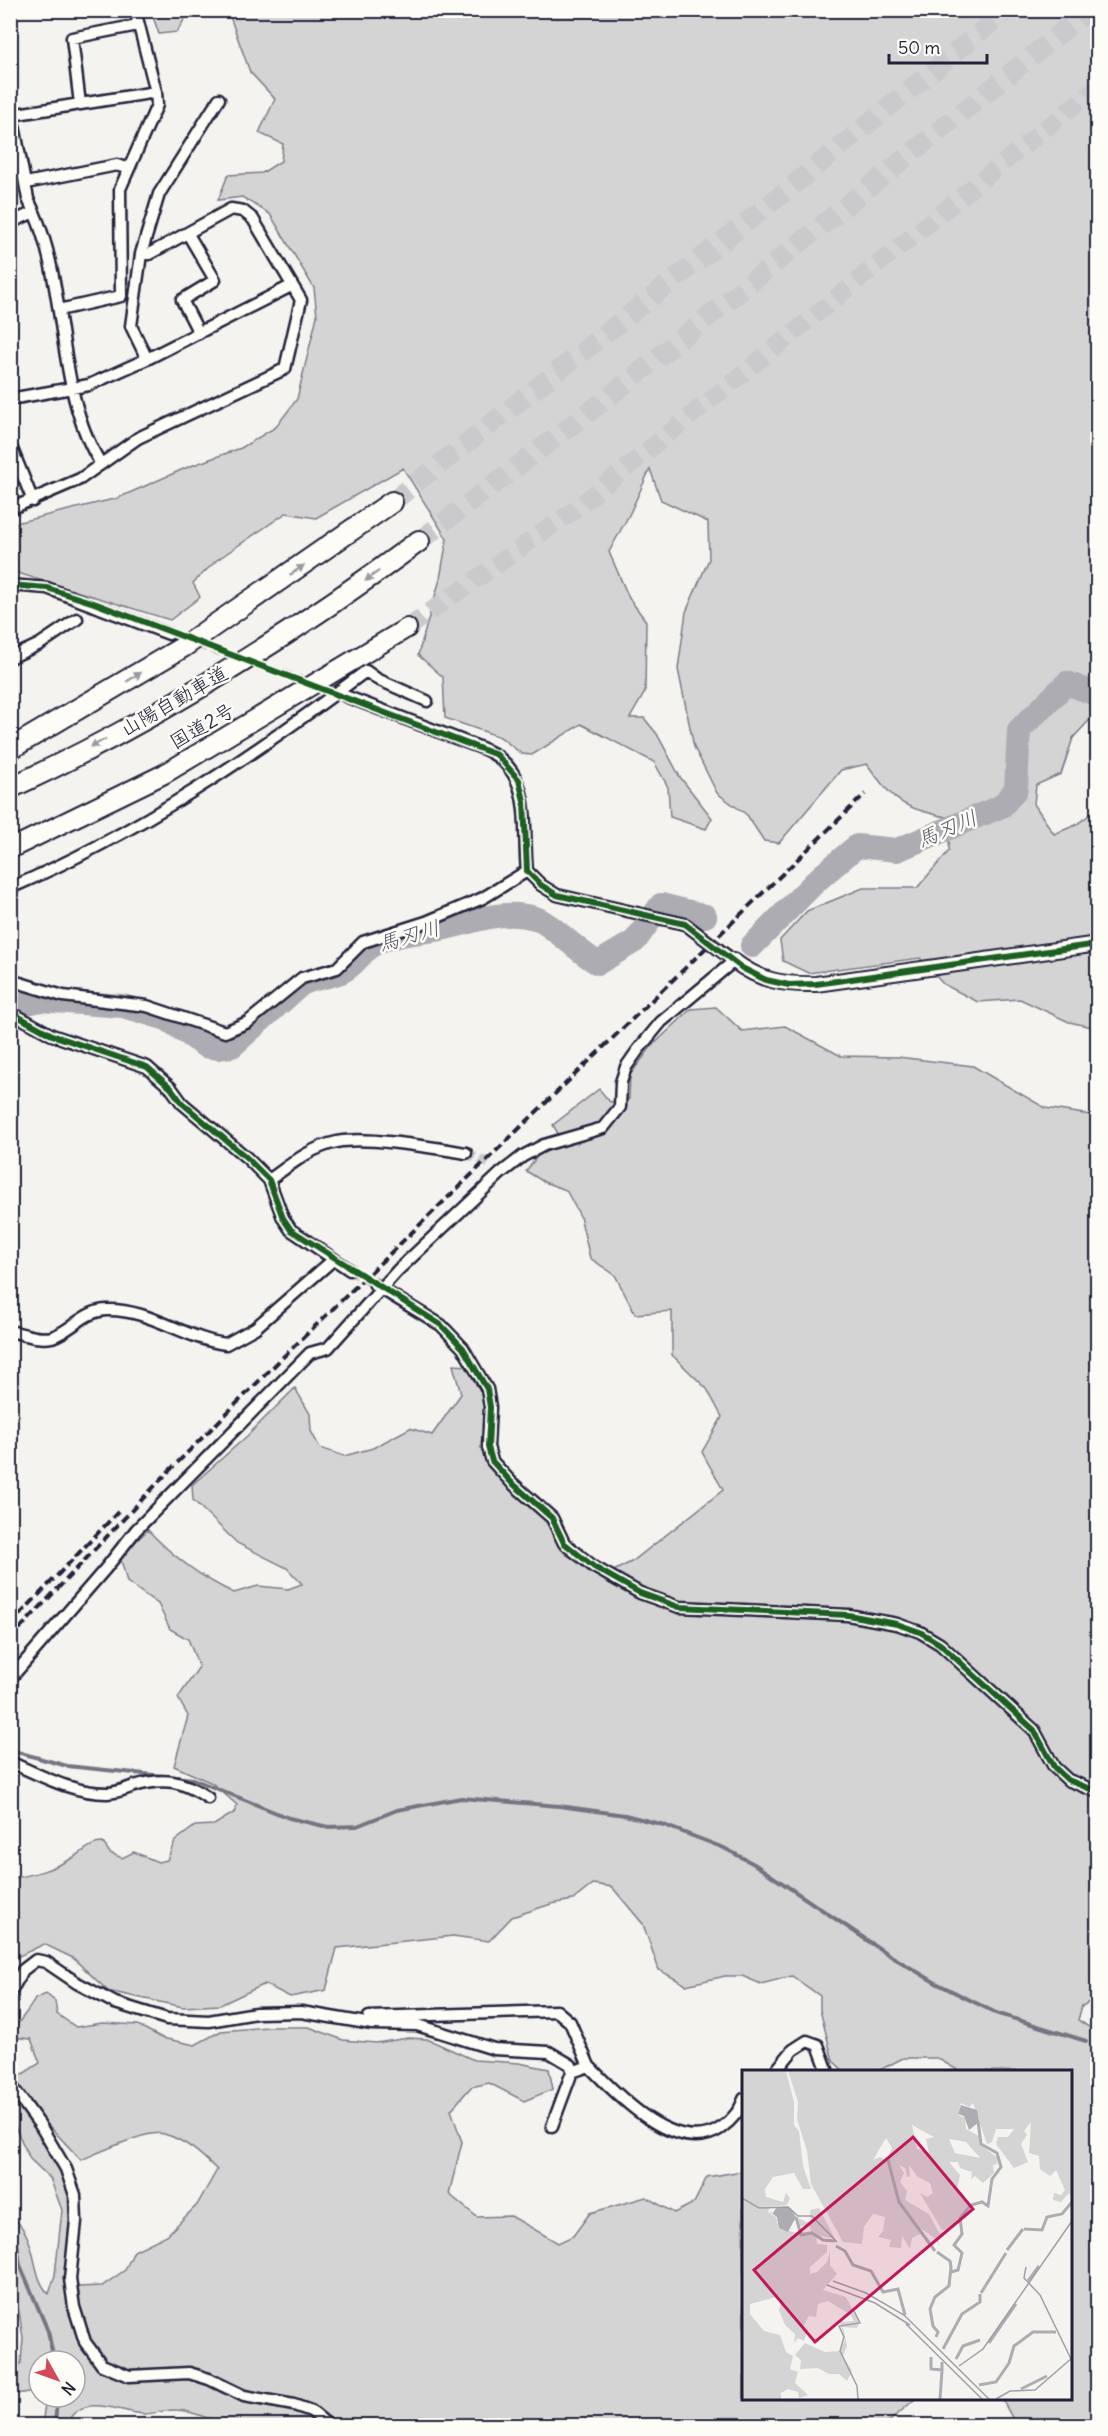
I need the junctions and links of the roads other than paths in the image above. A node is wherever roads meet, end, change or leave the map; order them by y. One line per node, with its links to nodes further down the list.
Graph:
1 (135, 10): 2 (street)
2 (138, 25): 3 (street); 5 (street)
3 (156, 92): 5 (street); 8 (street)
4 (219, 99): 13 (street)
5 (80, 104): 6 (street)
6 (11, 113): 7 (street)
7 (15, 148): 9 (street)
8 (128, 169): 9 (street); 15 (street)
9 (26, 183): 10 (street)
10 (34, 212): 11 (street); 15 (street)
11 (10, 223)
12 (188, 234): 13 (street); 14 (street); 16 (street)
13 (141, 254): 17 (street)
14 (291, 286): 16 (street); 21 (street)
15 (59, 310): 18 (street)
16 (199, 333): 17 (street)
17 (147, 359): 18 (street)
18 (74, 387): 19 (street); 21 (street)
19 (10, 399)
20 (10, 444): 22 (street)
21 (101, 464): 22 (street)
22 (33, 501): 24 (street)
23 (392, 502): 33 (highway, 山陽自動車道, one-way to 23)
24 (10, 509)
25 (419, 541): 34 (highway, 山陽自動車道, one-way to 34)
26 (10, 585): 29 (street)
27 (77, 619): 30 (street)
28 (407, 628): 35 (highway, 国道2号)
29 (169, 634)
30 (10, 658)
31 (345, 696): 36 (street)
32 (427, 701): 37 (street)
33 (10, 749)
34 (10, 788)
35 (10, 849)
36 (526, 871): 39 (street); 40 (street)
37 (10, 888)
38 (1098, 944): 39 (street)
39 (734, 961): 46 (street)
40 (10, 980)
41 (10, 1012): 43 (street)
42 (466, 1153): 43 (street)
43 (269, 1180): 44 (street)
44 (334, 1259): 45 (street); 47 (street)
45 (350, 1270)
46 (378, 1287): 48 (street); 50 (street)
47 (10, 1331)
48 (10, 1679)
49 (10, 1762): 51 (street)
50 (1098, 1792)
51 (208, 1798)
52 (10, 1993): 53 (street)
53 (348, 2020): 54 (street); 57 (street)
54 (589, 2066): 57 (street); 59 (street)
55 (778, 2070): 56 (street)
56 (827, 2070)
57 (573, 2072): 60 (street)
58 (10, 2084): 61 (street)
59 (742, 2104)
60 (552, 2127)
61 (329, 2426)

